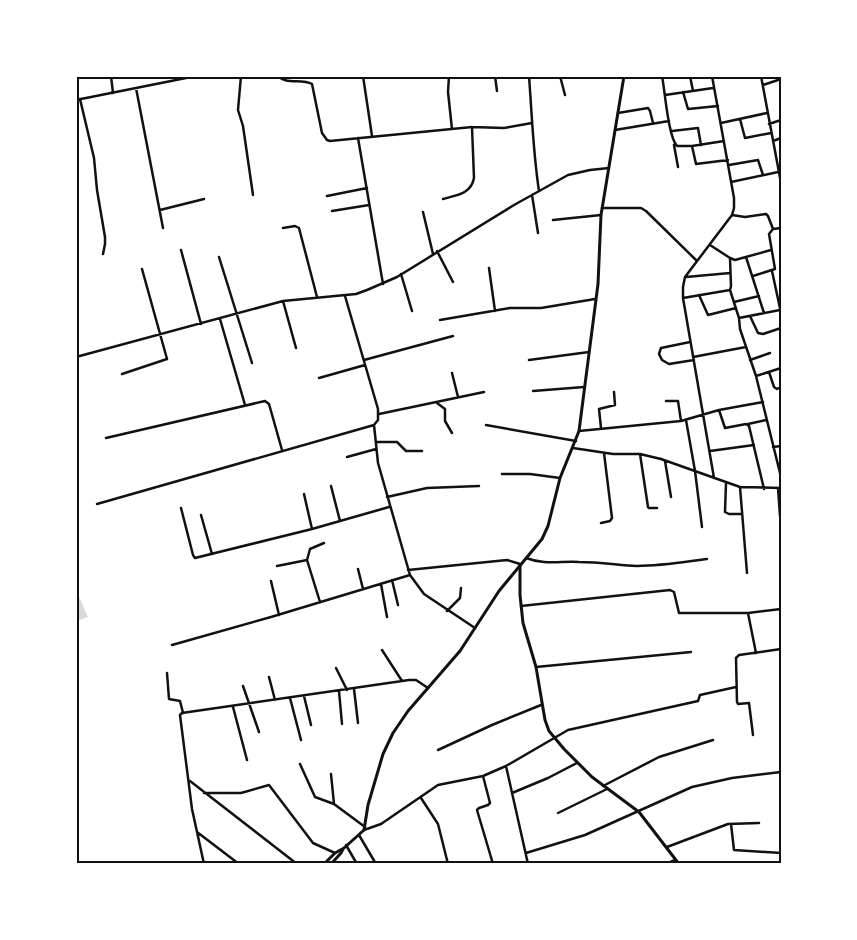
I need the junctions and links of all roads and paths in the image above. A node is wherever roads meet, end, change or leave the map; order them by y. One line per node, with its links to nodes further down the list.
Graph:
1 (111, 76): 23 (street)
2 (196, 76): 15 (street)
3 (241, 76): 60 (street)
4 (278, 76): 43 (street)
5 (363, 76): 42 (street)
6 (449, 76): 38 (street)
7 (495, 76): 20 (street)
8 (528, 76): 33 (street)
9 (560, 76): 24 (street)
10 (624, 76): 28 (main road)
11 (662, 76): 25 (street)
12 (690, 76): 21 (street)
13 (712, 76): 19 (street)
14 (761, 76): 17 (street)
15 (180, 77): 18 (street)
16 (781, 79): 17 (street)
17 (763, 85): 29 (street)
18 (136, 88): 23 (street); 67 (street)
19 (714, 88): 21 (street); 27 (street)
20 (497, 91)
21 (693, 91): 22 (street)
22 (682, 92): 25 (street); 27 (street)
23 (114, 93): 26 (street)
24 (565, 95)
25 (665, 95): 32 (street)
26 (78, 99): 82 (street)
27 (718, 106): 35 (street)
28 (618, 113): 34 (street); 39 (main road)
29 (767, 113): 30 (street); 36 (street)
30 (740, 119): 35 (street); 41 (street)
31 (781, 120): 36 (street)
32 (669, 121): 34 (street); 40 (street)
33 (532, 123): 37 (street); 59 (street)
34 (653, 123): 39 (street)
35 (721, 123): 45 (street)
36 (769, 124): 41 (street)
37 (472, 127): 38 (street); 63 (street)
38 (452, 129): 42 (street)
39 (615, 130): 52 (main road)
40 (672, 131): 47 (street); 48 (street)
41 (771, 133): 46 (street)
42 (372, 136): 43 (street)
43 (358, 138): 58 (street)
44 (781, 138): 46 (street)
45 (724, 141): 48 (street); 50 (street)
46 (772, 142): 54 (street)
47 (674, 143): 49 (street); 53 (street)
48 (702, 145): 49 (street)
49 (692, 146): 50 (street)
50 (728, 160): 51 (street)
51 (728, 165): 55 (street); 56 (street)
52 (609, 168): 59 (street); 66 (main road)
53 (678, 168)
54 (778, 172): 55 (street); 57 (street)
55 (763, 175): 56 (street)
56 (732, 182): 71 (street)
57 (781, 184)
58 (366, 188): 62 (street); 65 (street)
59 (539, 191): 61 (street)
60 (253, 195)
61 (532, 195): 77 (street); 81 (street)
62 (327, 196)
63 (443, 198)
64 (204, 199): 67 (street)
65 (369, 205): 68 (street); 96 (street)
66 (602, 208): 70 (main road); 87 (street)
67 (160, 210): 73 (street)
68 (332, 211)
69 (423, 212): 83 (street)
70 (601, 215): 72 (street); 105 (main road)
71 (732, 215): 76 (street); 78 (street)
72 (553, 220)
73 (163, 228)
74 (283, 228): 103 (street)
75 (781, 228): 76 (street)
76 (773, 229): 80 (street)
77 (538, 233)
78 (710, 245): 86 (street); 87 (street)
79 (181, 250): 118 (street)
80 (771, 250): 85 (street); 90 (street)
81 (437, 252): 83 (street); 95 (street)
82 (103, 254)
83 (433, 254): 92 (street)
84 (219, 257): 113 (street)
85 (746, 257): 86 (street); 93 (street)
86 (730, 258): 91 (street)
87 (697, 261): 94 (street)
88 (489, 268): 110 (street)
89 (142, 269): 120 (street)
90 (772, 271): 93 (street); 98 (street)
91 (730, 273): 94 (street); 99 (street)
92 (401, 274): 96 (street); 109 (street)
93 (753, 276): 102 (street)
94 (685, 277): 104 (street)
95 (453, 282)
96 (383, 284): 100 (street)
97 (781, 286): 98 (street)
98 (775, 288): 111 (street)
99 (730, 290): 101 (street); 107 (street)
100 (345, 295): 103 (street); 129 (street)
101 (699, 295): 104 (street); 108 (street)
102 (758, 296): 107 (street); 112 (street)
103 (317, 297): 106 (street)
104 (683, 298): 122 (street)
105 (595, 299): 110 (street); 125 (main road)
106 (284, 302): 113 (street); 124 (street)
107 (734, 302): 108 (street)
108 (736, 308): 115 (street)
109 (412, 311)
110 (495, 311): 117 (street)
111 (780, 312): 112 (street)
112 (764, 313): 114 (street)
113 (237, 314): 116 (street); 132 (street)
114 (750, 316): 115 (street); 119 (street)
115 (739, 318): 123 (street)
116 (220, 319): 118 (street); 149 (street)
117 (440, 320)
118 (201, 324): 120 (street)
119 (781, 328)
120 (162, 334): 127 (street); 137 (street)
121 (453, 336): 129 (street)
122 (690, 342): 128 (street); 128 (street)
123 (746, 347): 128 (street); 131 (street)
124 (296, 348)
125 (590, 352): 130 (street); 140 (main road)
126 (770, 353): 131 (street)
127 (76, 357)
128 (693, 358): 152 (street)
129 (364, 360): 133 (street)
130 (529, 360)
131 (750, 360): 138 (street)
132 (252, 362)
133 (365, 365): 139 (street); 151 (street)
134 (781, 368): 135 (street)
135 (769, 372): 138 (street); 141 (street)
136 (452, 373): 145 (street)
137 (122, 374)
138 (756, 376): 148 (street)
139 (319, 378)
140 (584, 387): 142 (street); 160 (main road)
141 (781, 387)
142 (532, 391)
143 (484, 392): 145 (street)
144 (614, 392): 159 (street)
145 (458, 397): 147 (street)
146 (666, 401): 155 (street)
147 (436, 402): 151 (street); 161 (street)
148 (763, 402): 150 (street); 154 (street)
149 (245, 405): 162 (street); 170 (street)
150 (719, 410): 152 (street); 157 (street)
151 (379, 414): 156 (street)
152 (702, 416): 153 (street); 172 (street)
153 (686, 420): 155 (street); 177 (street)
154 (766, 420): 157 (street); 167 (street)
155 (681, 421): 159 (street)
156 (374, 424): 164 (street); 170 (street)
157 (748, 424): 165 (street)
158 (486, 425): 163 (street)
159 (601, 428): 160 (street)
160 (579, 431): 163 (main road)
161 (452, 433)
162 (106, 438)
163 (576, 441): 168 (main road)
164 (375, 442): 169 (street); 171 (street)
165 (754, 445): 172 (street); 187 (street)
166 (781, 446): 167 (street)
167 (773, 447): 179 (street)
168 (572, 448): 173 (street); 180 (main road)
169 (376, 449): 175 (street); 189 (street)
170 (282, 450): 191 (street)
171 (422, 451)
172 (710, 451): 181 (street)
173 (604, 453): 174 (street); 199 (street)
174 (640, 454): 176 (street); 194 (street)
175 (347, 457)
176 (665, 460): 177 (street); 190 (street)
177 (696, 471): 181 (street); 200 (street)
178 (502, 474): 180 (street)
179 (781, 477)
180 (560, 478): 204 (main road)
181 (714, 478): 182 (street)
182 (726, 482): 185 (street); 196 (street)
183 (331, 486): 198 (street)
184 (479, 486): 189 (street)
185 (740, 487): 187 (street); 196 (street)
186 (779, 488): 187 (street); 197 (street)
187 (764, 489)
188 (304, 494): 201 (street)
189 (387, 497): 192 (street)
190 (670, 497)
191 (97, 504)
192 (390, 507): 198 (street); 210 (street)
193 (181, 508): 203 (street)
194 (658, 508)
195 (201, 514): 203 (street)
196 (742, 514): 211 (street)
197 (780, 516)
198 (340, 521): 201 (street)
199 (601, 523)
200 (702, 527)
201 (312, 529): 203 (street)
202 (324, 543): 206 (street)
203 (212, 554)
204 (526, 558): 205 (street); 207 (main road)
205 (707, 559)
206 (306, 560): 208 (street); 218 (street)
207 (520, 564): 210 (street); 220 (main road); 226 (main road)
208 (276, 566)
209 (358, 569): 217 (street)
210 (408, 570): 212 (street)
211 (746, 573)
212 (410, 575): 213 (street); 222 (street)
213 (392, 580): 215 (street); 219 (street)
214 (271, 581): 224 (street)
215 (381, 584): 217 (street); 225 (street)
216 (461, 588): 222 (street)
217 (363, 589): 218 (street)
218 (320, 602): 224 (street)
219 (398, 605)
220 (521, 606): 223 (street); 232 (main road)
221 (781, 609): 223 (street)
222 (447, 611): 226 (street)
223 (748, 614): 231 (street)
224 (280, 615): 227 (street)
225 (387, 617)
226 (475, 628): 240 (main road)
227 (172, 645)
228 (781, 649): 231 (street)
229 (382, 650): 236 (street)
230 (691, 652): 232 (street)
231 (756, 653): 238 (street)
232 (536, 667): 247 (main road)
233 (336, 668): 241 (street)
234 (168, 673): 249 (street)
235 (269, 677): 245 (street)
236 (402, 681): 239 (street); 240 (street)
237 (244, 686): 246 (street)
238 (736, 687): 254 (street); 255 (street)
239 (354, 688): 241 (street); 250 (street)
240 (428, 688): 277 (main road)
241 (347, 690): 242 (street)
242 (339, 691): 243 (street); 251 (street)
243 (304, 696): 244 (street); 252 (street)
244 (290, 698): 245 (street); 256 (street)
245 (275, 700): 246 (street)
246 (250, 704): 248 (street); 253 (street)
247 (541, 705): 255 (main road); 258 (street)
248 (233, 707): 249 (street); 259 (street)
249 (183, 713): 266 (street)
250 (358, 723)
251 (342, 724)
252 (311, 725)
253 (259, 732)
254 (753, 735)
255 (555, 738): 260 (main road); 262 (street)
256 (301, 740)
257 (714, 740): 267 (street)
258 (438, 750)
259 (247, 760)
260 (577, 763): 267 (main road); 270 (street)
261 (300, 764): 272 (street)
262 (506, 766): 265 (street); 270 (street)
263 (781, 772): 273 (street)
264 (331, 774): 272 (street)
265 (483, 776): 271 (street); 294 (street)
266 (189, 780): 269 (street); 278 (street)
267 (603, 786): 268 (main road)
268 (607, 789): 273 (main road); 274 (street)
269 (204, 793): 282 (street); 288 (street)
270 (512, 793): 283 (street)
271 (420, 798): 277 (street); 293 (street)
272 (334, 804): 277 (street)
273 (639, 812): 281 (main road); 283 (street)
274 (558, 813)
275 (759, 823): 276 (street)
276 (731, 824): 281 (street); 284 (street)
277 (364, 829): 279 (main road)
278 (196, 831): 286 (street); 287 (street)
279 (359, 835): 280 (main road); 292 (street)
280 (345, 847): 282 (main road); 290 (main road); 291 (street)
281 (666, 847): 285 (main road)
282 (335, 852): 289 (main road)
283 (526, 853): 295 (street)
284 (781, 853)
285 (675, 860): 296 (street); 297 (main road)
286 (204, 864)
287 (239, 864)
288 (297, 864)
289 (324, 864)
290 (331, 864)
291 (357, 864)
292 (376, 864)
293 (448, 864)
294 (494, 864)
295 (528, 864)
296 (666, 864)
297 (679, 864)

